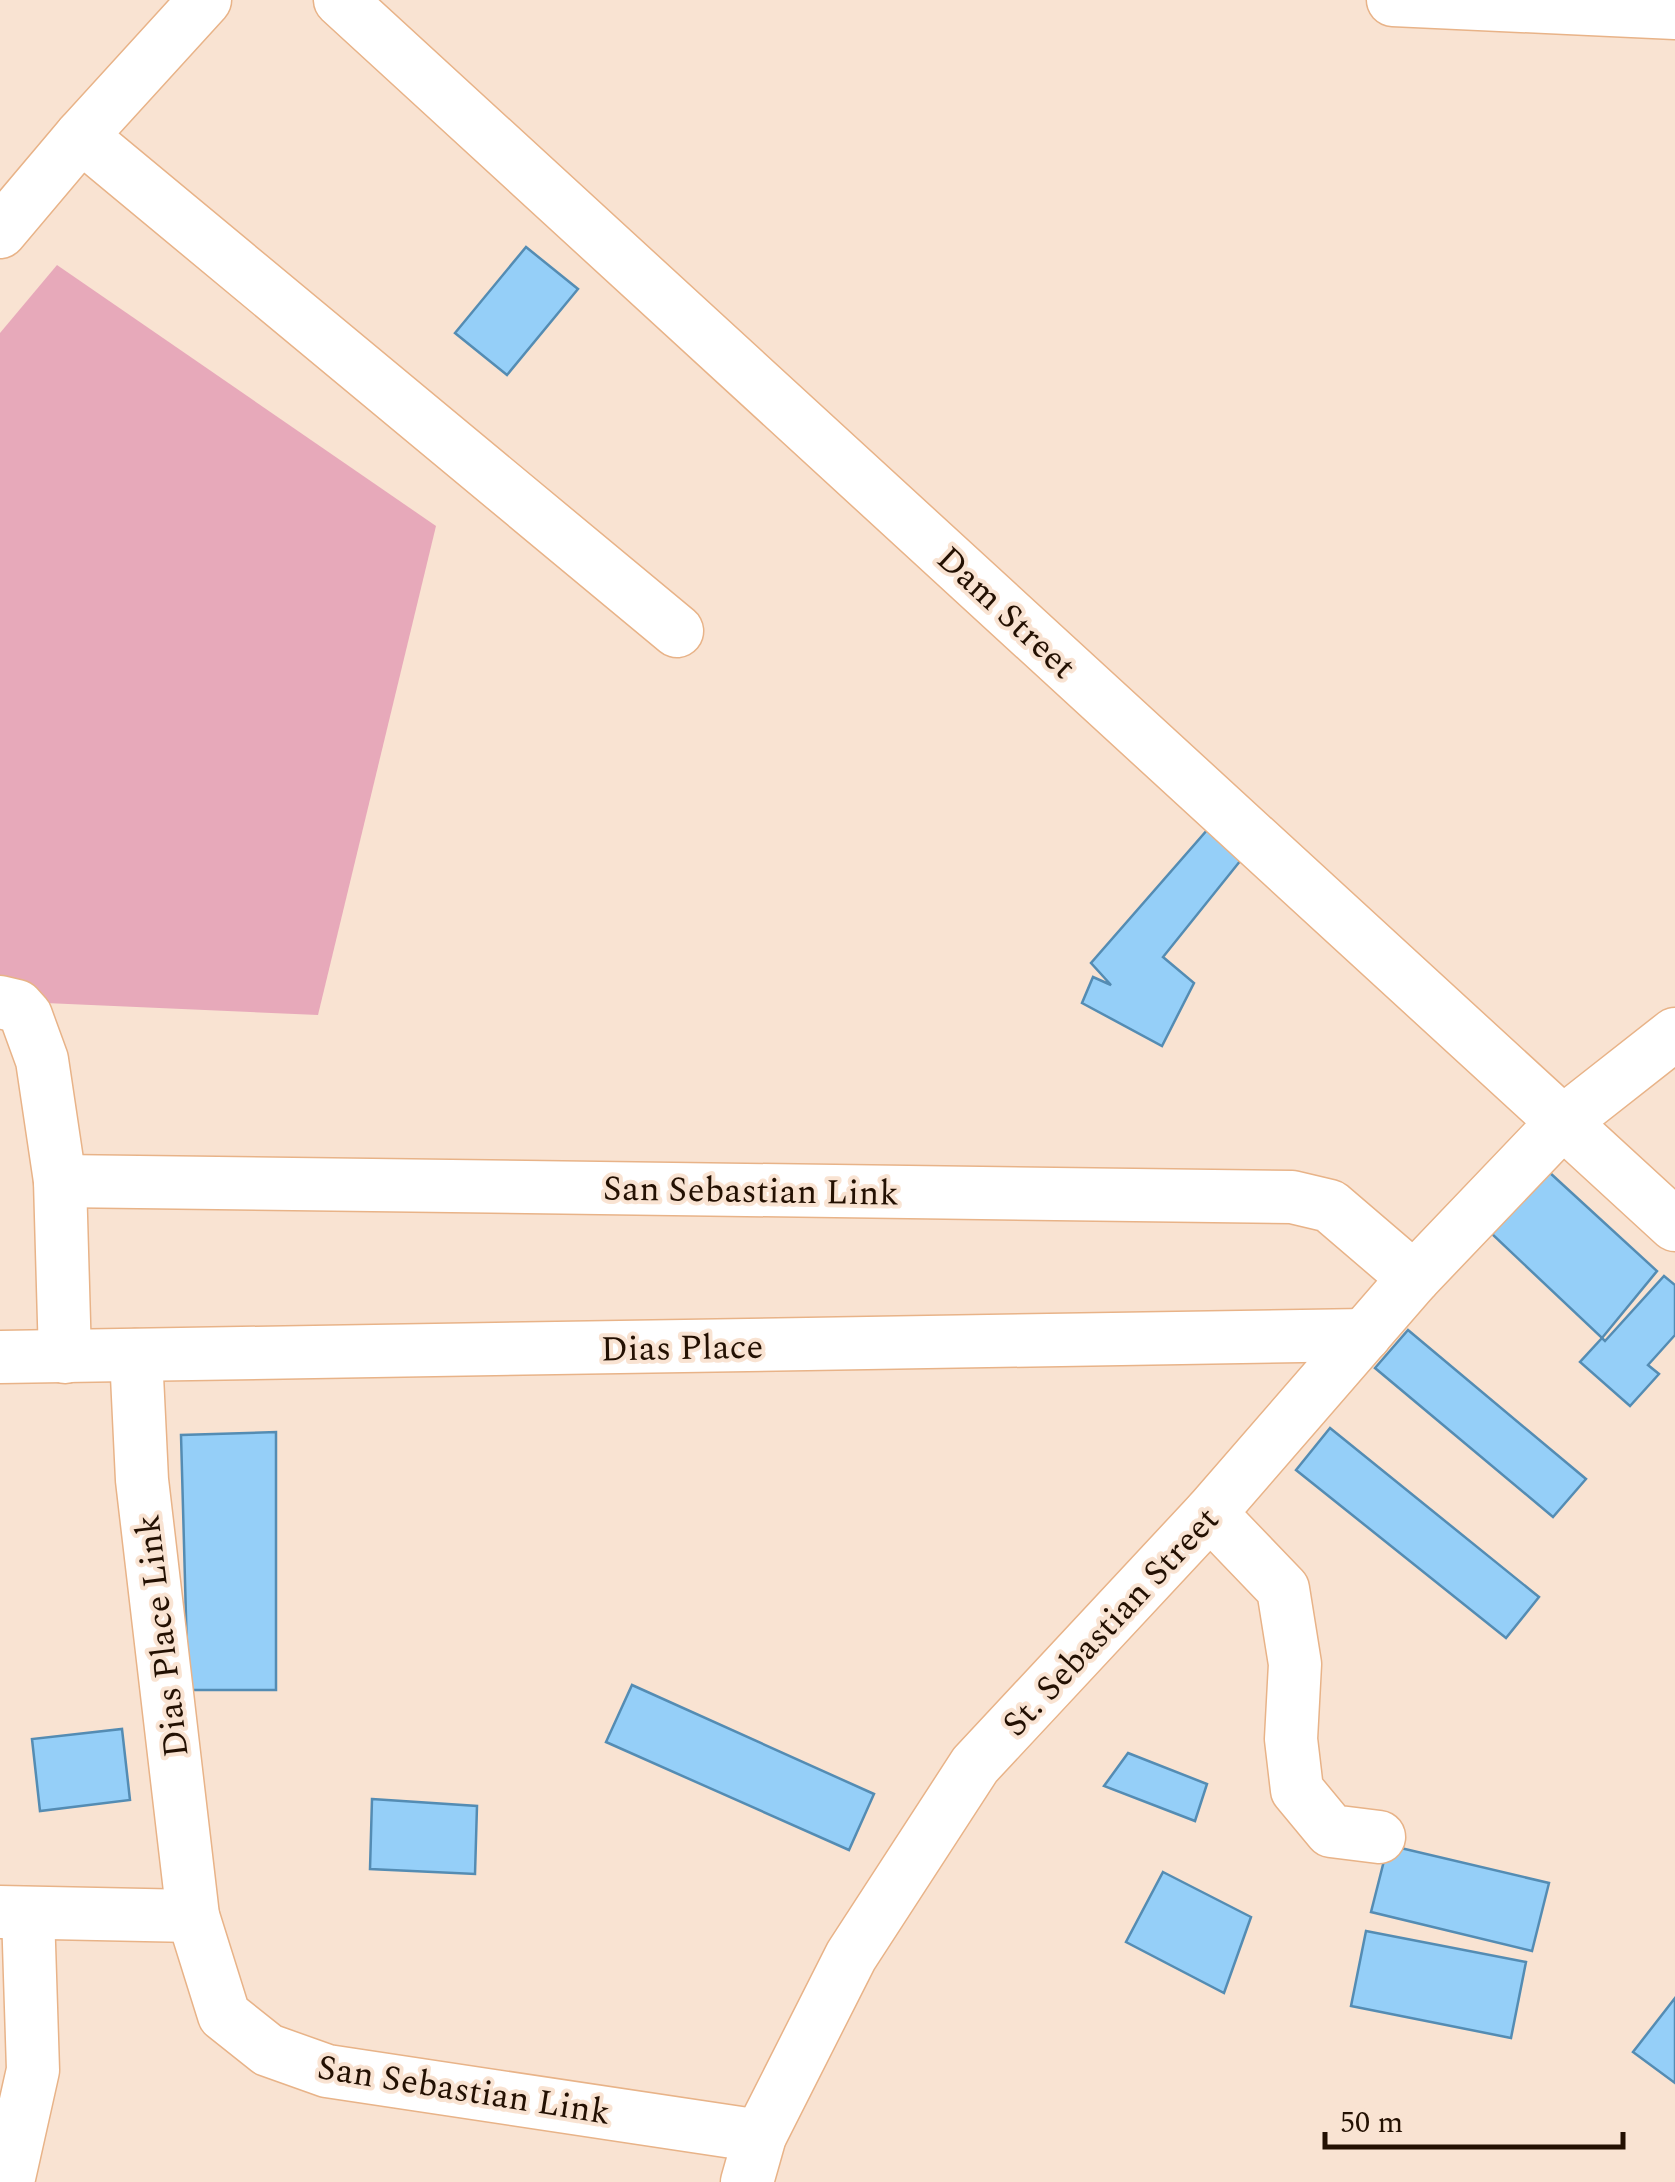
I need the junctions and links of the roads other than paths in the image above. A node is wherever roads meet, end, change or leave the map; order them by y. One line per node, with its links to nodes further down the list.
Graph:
1 (204, 0): 5 (street)
2 (340, 0): 10 (street, Dam Street)
3 (1393, 0): 4 (street)
4 (1675, 13)
5 (81, 136): 6 (street); 7 (street)
6 (0, 232)
7 (677, 631)
8 (0, 1002): 11 (street)
9 (1675, 1034): 10 (street, St. Sebastian Street)
10 (1562, 1122): 12 (street, Dam Street); 13 (street, St. Sebastian Street)
11 (60, 1182): 13 (street, San Sebastian Link); 17 (street)
12 (1675, 1225)
13 (1414, 1278): 14 (street, St. Sebastian Street)
14 (1365, 1335): 15 (street, Dias Place); 18 (street, St. Sebastian Street)
15 (136, 1356): 17 (street, Dias Place); 21 (street, Dias Place Link)
16 (0, 1357): 17 (street, Dias Place)
17 (65, 1357)
18 (1210, 1513): 19 (street); 22 (street, St. Sebastian Street)
19 (1380, 1837)
20 (14, 1913): 21 (street); 23 (street)
21 (193, 1916): 22 (street, San Sebastian Link)
22 (754, 2159)
23 (8, 2182)

